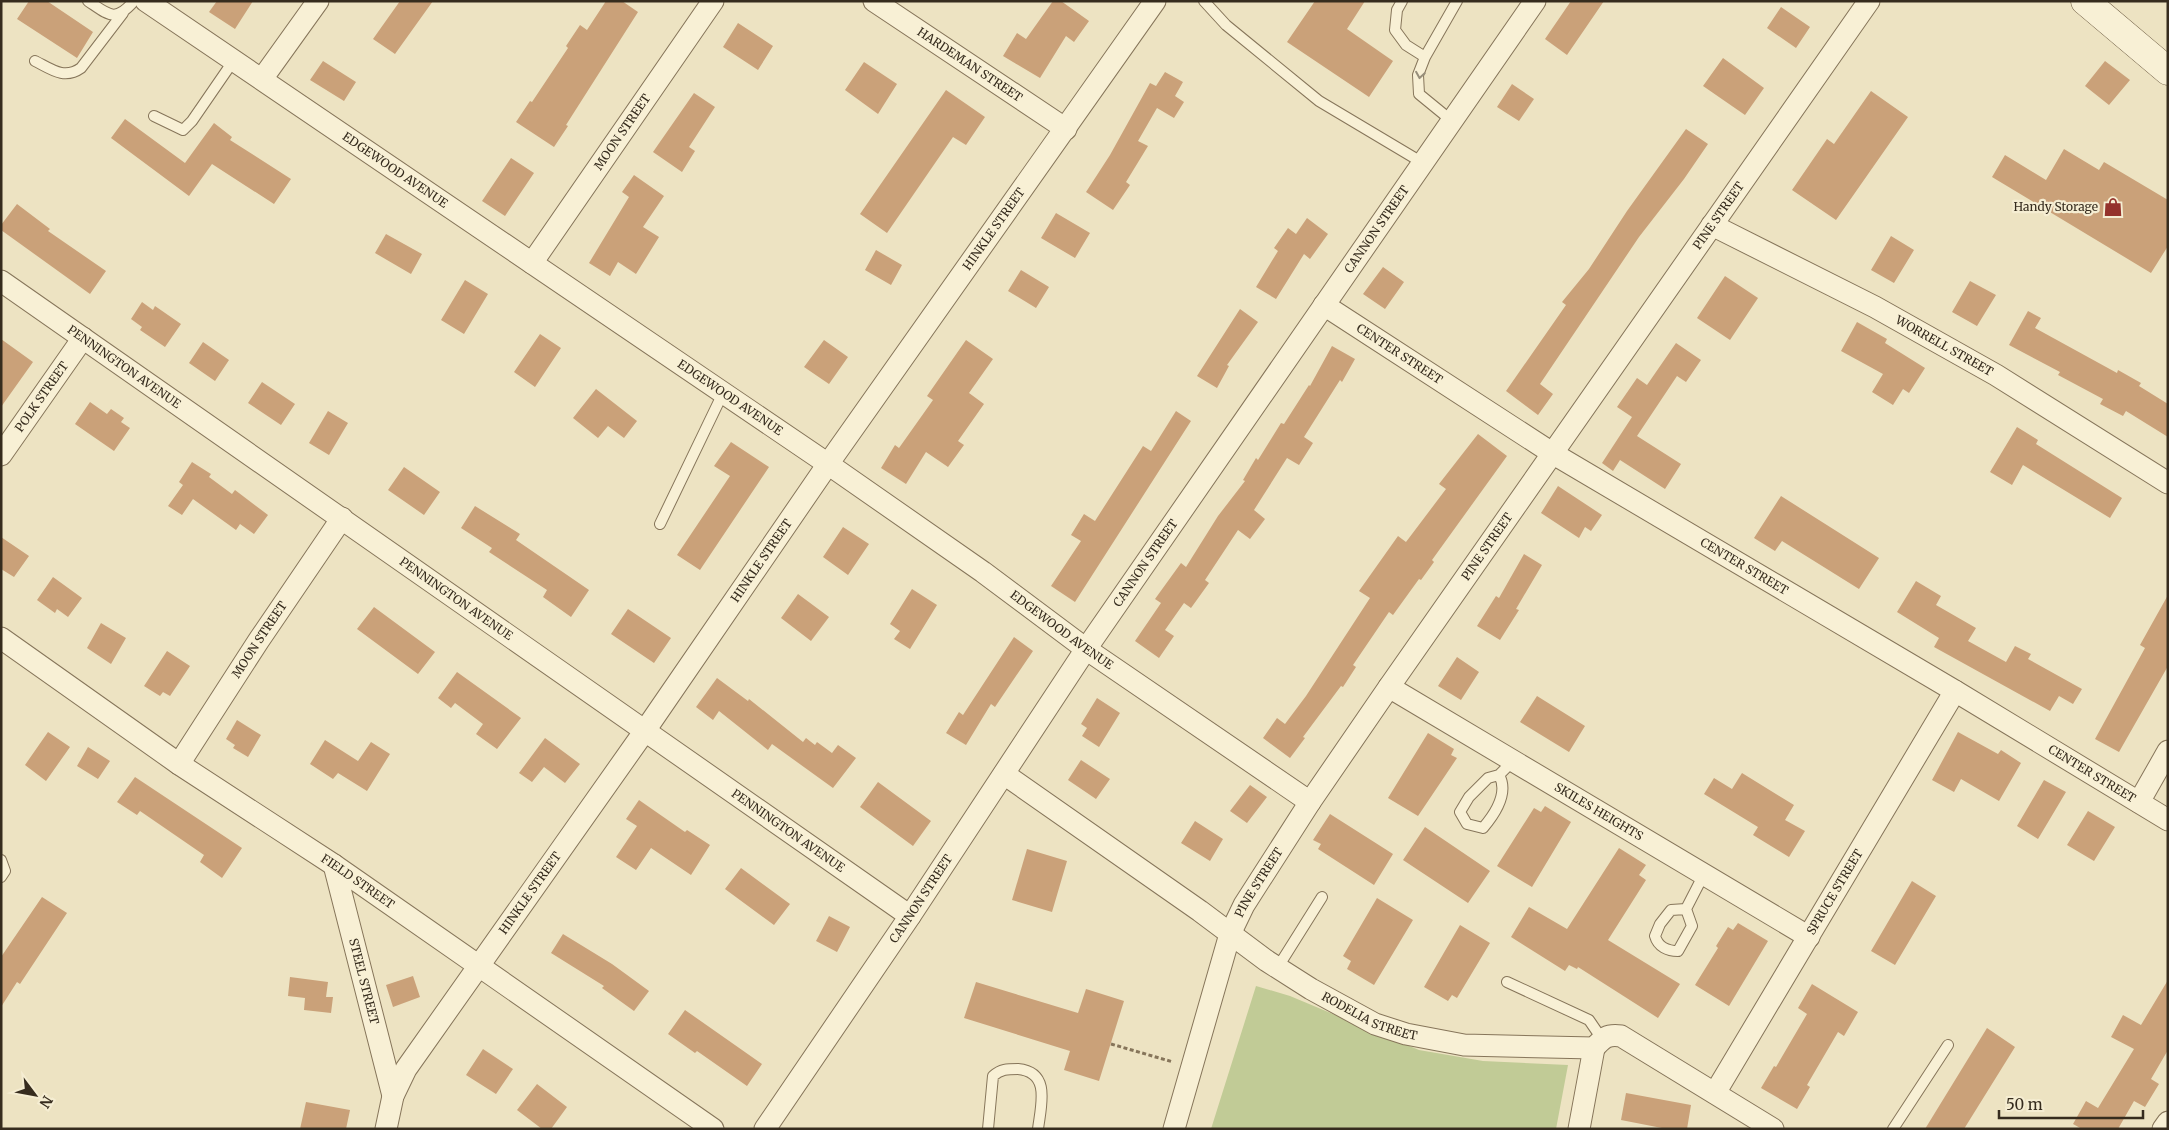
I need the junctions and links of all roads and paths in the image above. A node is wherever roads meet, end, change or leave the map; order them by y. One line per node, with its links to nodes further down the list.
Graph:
1 (88, 1): 14 (lane)
2 (134, 1): 14 (lane)
3 (146, 1): 16 (street, EDGEWOOD AVENUE)
4 (318, 1): 19 (street)
5 (713, 1): 25 (street, MOON STREET)
6 (874, 1): 22 (street, HARDEMAN STREET)
7 (1155, 1): 22 (street, HINKLE STREET)
8 (1204, 1): 23 (lane)
9 (1402, 1): 15 (lane)
10 (1457, 1): 15 (lane)
11 (1535, 1): 21 (street, CANNON STREET)
12 (1869, 1): 24 (street, PINE STREET)
13 (2084, 1): 18 (street)
14 (123, 13): 17 (lane)
15 (1425, 57): 21 (lane, one-way to 21)
16 (234, 60): 19 (street, EDGEWOOD AVENUE); 20 (lane)
17 (36, 61)
18 (2168, 71)
19 (262, 79): 25 (street, EDGEWOOD AVENUE)
20 (154, 116)
21 (1452, 121): 23 (street, CANNON STREET)
22 (1066, 129): 32 (street, HINKLE STREET)
23 (1423, 163): 27 (street, CANNON STREET)
24 (1712, 225): 30 (street, PINE STREET); 33 (street, WORRELL STREET)
25 (532, 263): 29 (street, EDGEWOOD AVENUE)
26 (1, 281): 28 (street, PENNINGTON AVENUE)
27 (1324, 305): 30 (street, CENTER STREET); 37 (street, CANNON STREET)
28 (83, 338): 31 (street, POLK STREET); 34 (street, PENNINGTON AVENUE)
29 (723, 393): 32 (street, EDGEWOOD AVENUE); 35 (lane)
30 (1552, 453): 38 (street, PINE STREET); 39 (street, CENTER STREET)
31 (1, 455)
32 (828, 464): 37 (street, EDGEWOOD AVENUE); 40 (street, HINKLE STREET)
33 (2168, 483)
34 (342, 518): 40 (street, PENNINGTON AVENUE); 42 (street, MOON STREET)
35 (660, 524)
36 (1, 638): 42 (street, FIELD STREET)
37 (1086, 649): 44 (street, CANNON STREET); 45 (street, EDGEWOOD AVENUE)
38 (1389, 687): 43 (street, SKILES HEIGHTS); 45 (street, PINE STREET)
39 (1955, 690): 46 (street, CENTER STREET); 56 (street, SPRUCE STREET)
40 (644, 732): 54 (street, PENNINGTON AVENUE); 57 (street, HINKLE STREET)
41 (2168, 751): 46 (street)
42 (180, 764): 49 (street, FIELD STREET)
43 (1506, 768): 43 (lane); 50 (street, SKILES HEIGHTS)
44 (1004, 774): 54 (street, CANNON STREET); 55 (street, RODELIA STREET)
45 (1310, 802): 55 (street, PINE STREET)
46 (2139, 802): 47 (street, CENTER STREET)
47 (2168, 820)
48 (1, 860): 51 (lane)
49 (334, 865): 57 (street, FIELD STREET); 65 (street, STEEL STREET)
50 (1704, 874): 53 (lane); 56 (street, SKILES HEIGHTS)
51 (1, 877)
52 (1322, 897): 58 (lane)
53 (1686, 909)
54 (910, 916): 69 (street, CANNON STREET)
55 (1230, 934): 58 (street, RODELIA STREET); 63 (street, PINE STREET)
56 (1809, 937): 64 (street, SPRUCE STREET)
57 (478, 966): 65 (street, HINKLE STREET); 68 (street, FIELD STREET)
58 (1278, 967): 61 (street, RODELIA STREET)
59 (1507, 982): 61 (lane)
60 (1111, 1044): 63 (path)
61 (1598, 1044): 64 (street, RODELIA STREET); 73 (street)
62 (1948, 1045): 75 (lane)
63 (1193, 1068): 72 (street, PINE STREET)
64 (1715, 1093): 74 (street, RODELIA STREET)
65 (393, 1096): 67 (street, HINKLE STREET)
66 (2168, 1122): 76 (street)
67 (386, 1129)
68 (713, 1129)
69 (765, 1129)
70 (988, 1129): 71 (lane)
71 (1038, 1129)
72 (1174, 1129)
73 (1579, 1129)
74 (1773, 1129)
75 (1893, 1129)
76 (2164, 1129)

